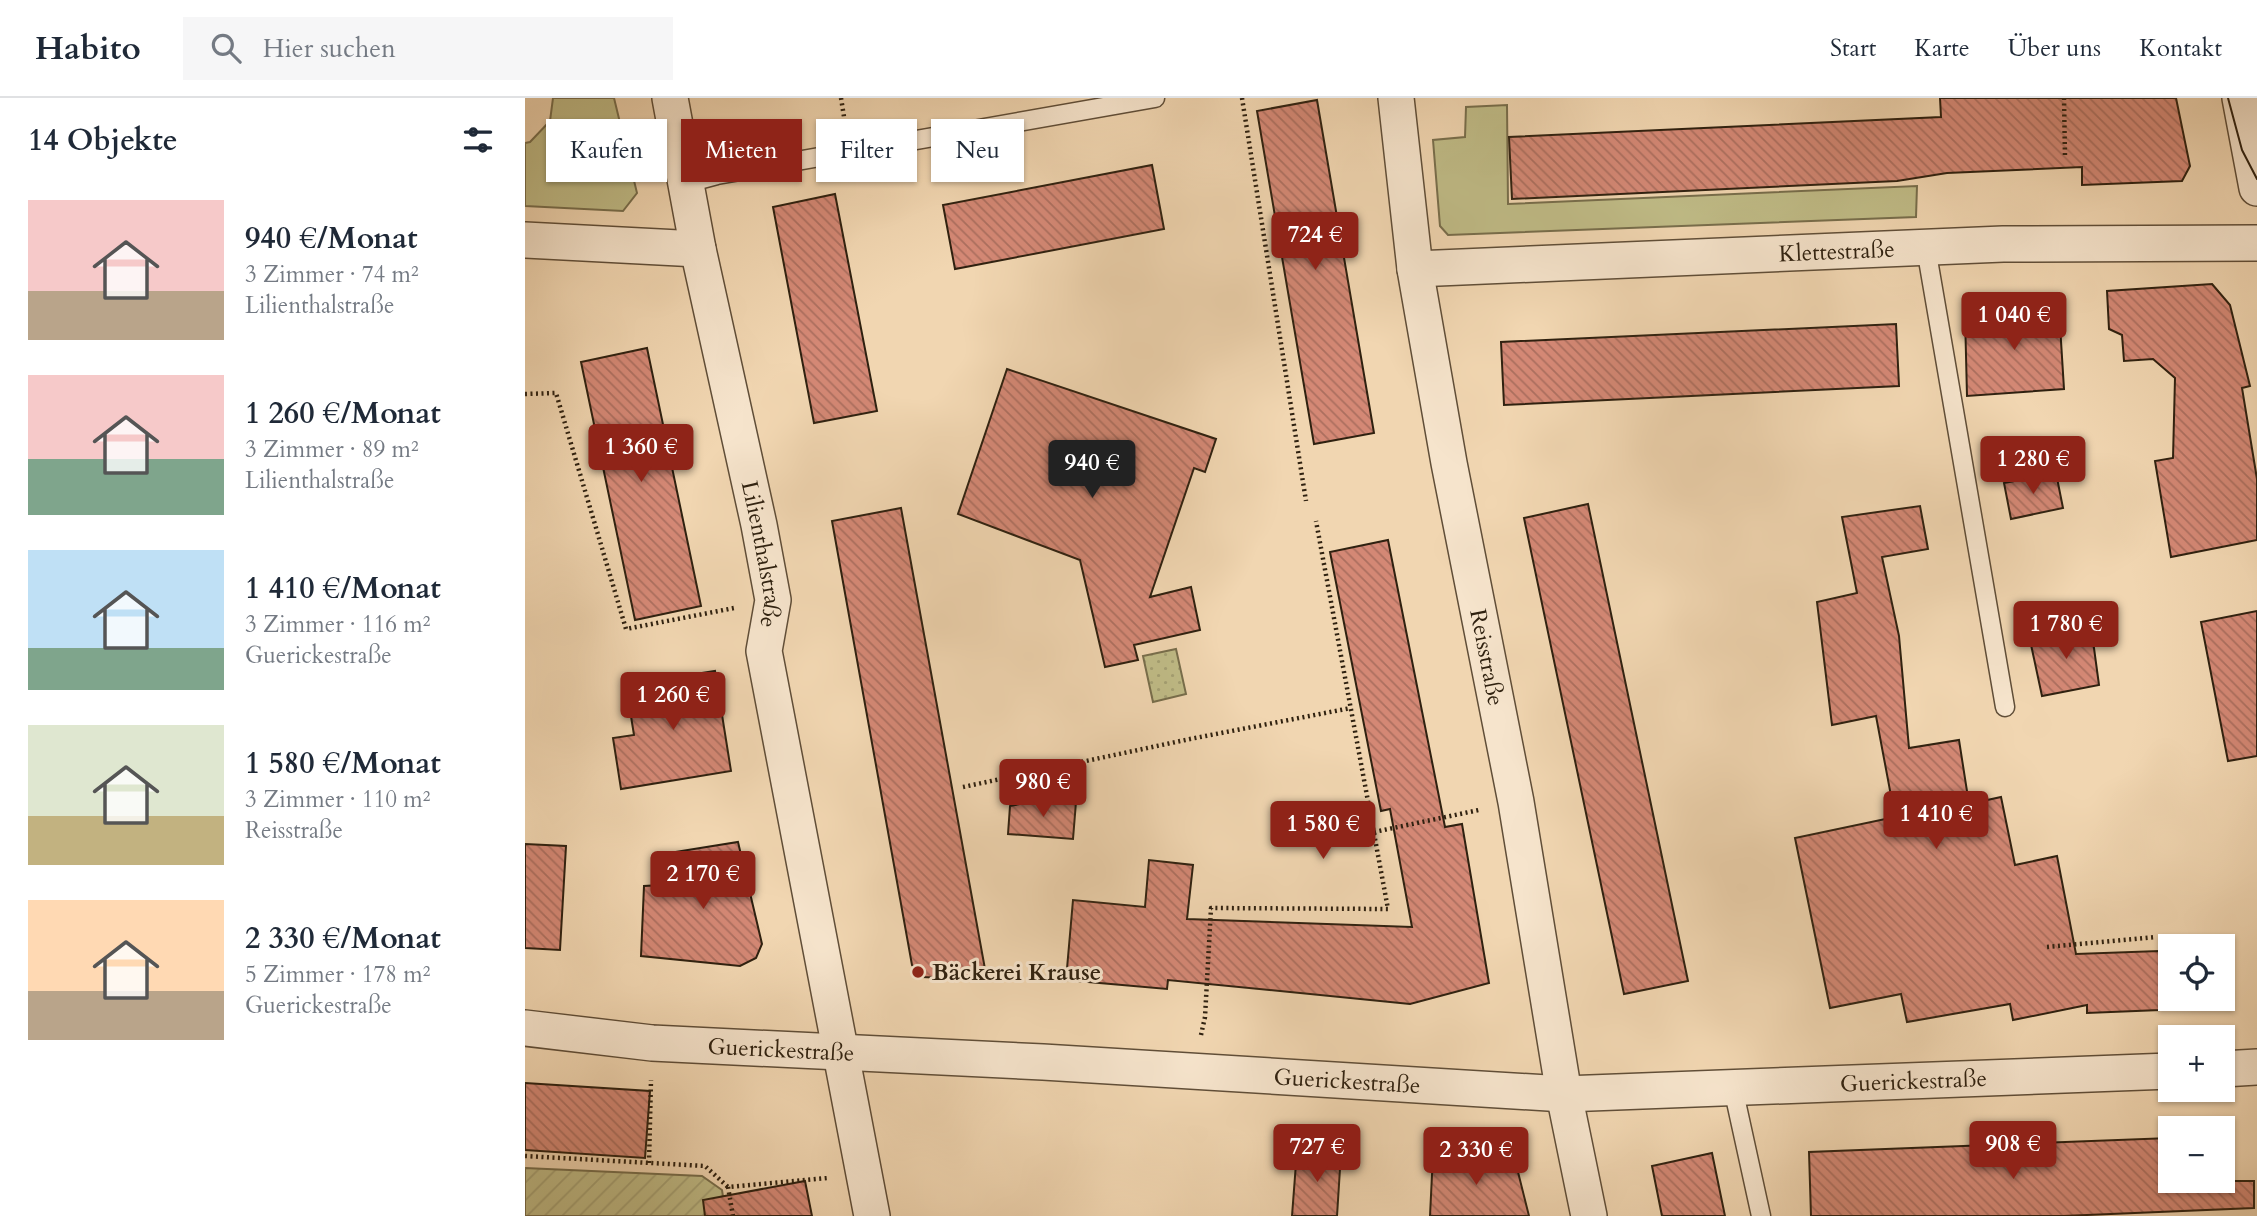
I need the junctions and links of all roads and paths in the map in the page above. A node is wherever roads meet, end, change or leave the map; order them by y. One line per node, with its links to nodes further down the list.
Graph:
1 (670, 98): 8 (street, Lilienthalstraße)
2 (1155, 98): 8 (lane)
3 (1242, 98): 16 (path)
4 (1396, 98): 14 (street, Reisstraße)
5 (2064, 98): 7 (path)
6 (2240, 98): 9 (street)
7 (2066, 158)
8 (687, 183): 13 (street, Lilienthalstraße)
9 (2257, 188)
10 (525, 240): 13 (street)
11 (2257, 243): 12 (street, Klettestraße)
12 (1926, 248): 14 (street, Klettestraße); 19 (lane)
13 (698, 249): 18 (street, Lilienthalstraße)
14 (1415, 269): 22 (street, Reisstraße)
15 (525, 394): 18 (path)
16 (1306, 500)
17 (1316, 521): 20 (path)
18 (773, 600): 28 (street, Lilienthalstraße)
19 (2005, 707)
20 (1351, 708): 21 (path); 23 (path)
21 (963, 787)
22 (1516, 802): 23 (path); 34 (street, Reisstraße)
23 (1374, 832): 32 (path)
24 (2156, 937): 25 (path)
25 (2047, 947)
26 (525, 1028): 27 (street, Guerickestraße)
27 (652, 1043): 28 (street, Guerickestraße); 36 (path)
28 (841, 1052): 32 (street, Guerickestraße); 37 (street, Lilienthalstraße)
29 (2257, 1067): 30 (street)
30 (2235, 1068)
31 (2158, 1071): 33 (street, Guerickestraße)
32 (1193, 1072): 34 (street, Guerickestraße)
33 (1733, 1088): 34 (street, Guerickestraße); 42 (lane)
34 (1564, 1094): 41 (street, Reisstraße)
35 (525, 1156): 36 (path)
36 (649, 1163): 38 (path)
37 (864, 1175): 38 (path); 40 (street, Lilienthalstraße)
38 (728, 1187): 39 (path)
39 (733, 1216)
40 (871, 1216)
41 (1590, 1216)
42 (1761, 1216)

